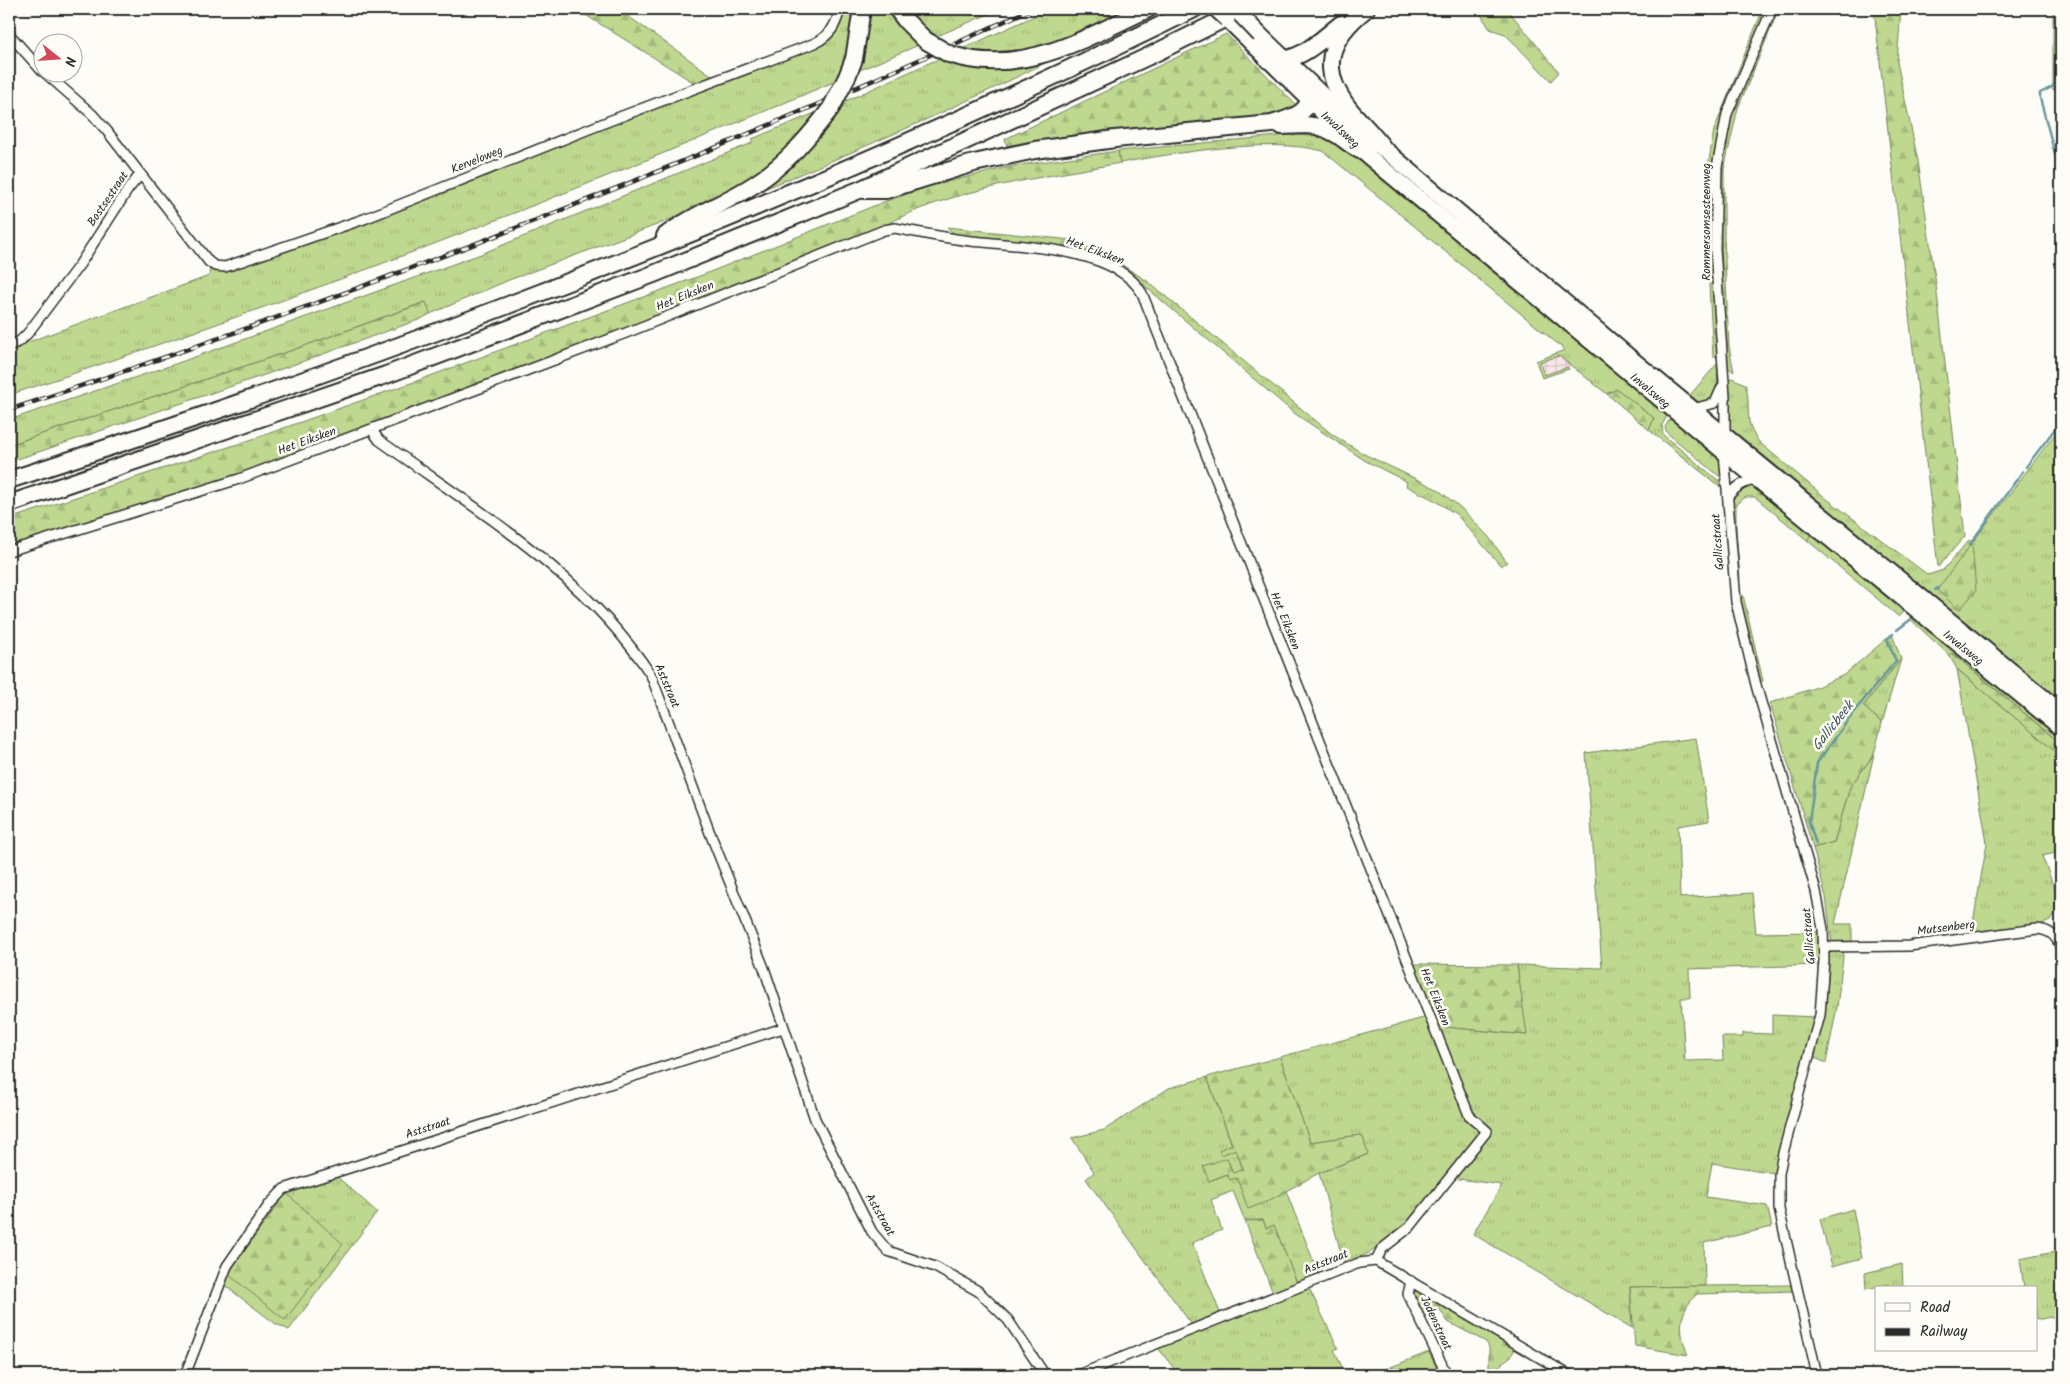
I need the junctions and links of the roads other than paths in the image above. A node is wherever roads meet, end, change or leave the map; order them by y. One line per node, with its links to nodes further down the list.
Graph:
1 (840, 9): 21 (street, Kerveloweg)
2 (862, 9): 23 (highway, bridge)
3 (897, 9): 4 (highway, bridge)
4 (1148, 9)
5 (1194, 9): 23 (highway)
6 (1216, 9): 12 (highway, bridge)
7 (1235, 9): 12 (highway, bridge)
8 (1245, 9): 22 (highway)
9 (1772, 9): 25 (street, Rommersomsesteenweg)
10 (1365, 10): 15 (highway); 19 (highway)
11 (9, 34): 13 (street, Bostsestraat)
12 (1255, 38): 14 (highway, Invalsweg); 15 (highway, Invalsweg)
13 (32, 60)
14 (1268, 60): 15 (highway); 17 (highway, Invalsweg)
15 (1286, 61): 17 (highway, Invalsweg)
16 (55, 82): 21 (street, Bostsestraat)
17 (1312, 95): 18 (highway); 19 (highway, Invalsweg); 20 (highway, Invalsweg)
18 (1272, 124): 20 (highway); 22 (highway)
19 (1383, 148): 26 (highway, Invalsweg)
20 (1362, 151): 29 (highway, Invalsweg)
21 (140, 175): 24 (street, Bostsestraat)
22 (859, 190): 33 (highway)
23 (640, 255): 30 (highway)
24 (9, 346)
25 (1722, 384): 26 (street); 28 (street, Rommersomsesteenweg)
26 (1693, 409): 28 (highway, Invalsweg)
27 (372, 430): 34 (street, Het Eiksken); 39 (street, Aststraat); 40 (street, Het Eiksken)
28 (1724, 436): 35 (highway, Invalsweg)
29 (1724, 452): 31 (highway, Invalsweg); 32 (street, Gallicstraat)
30 (9, 480)
31 (1758, 480): 32 (street, Gallicstraat); 36 (highway, Invalsweg)
32 (1728, 496): 37 (street, Gallicstraat)
33 (9, 504)
34 (9, 550)
35 (2061, 712)
36 (2061, 728)
37 (1824, 946): 38 (street, Mutsenberg); 47 (street, Gallicstraat)
38 (2061, 949)
39 (783, 1028): 42 (street, Aststraat); 43 (street, Aststraat)
40 (1376, 1261): 41 (street); 44 (street, Aststraat)
41 (1411, 1281): 45 (street, Jodenstraat); 46 (street)
42 (186, 1375)
43 (1045, 1375)
44 (1078, 1375)
45 (1447, 1375)
46 (1569, 1375)
47 (1817, 1375)

